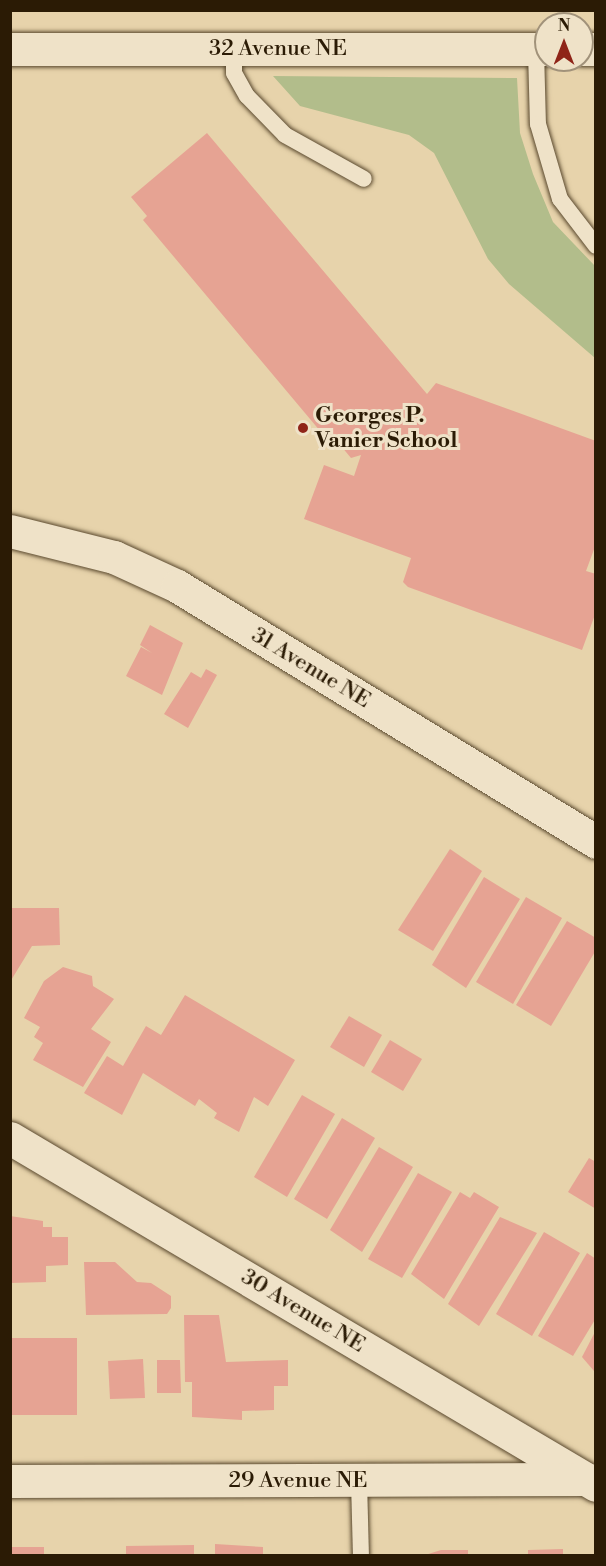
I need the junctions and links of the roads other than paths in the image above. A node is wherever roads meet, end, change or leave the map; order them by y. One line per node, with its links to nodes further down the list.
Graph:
1 (10, 49): 2 (street, 32 Avenue NE)
2 (234, 50): 3 (street, 32 Avenue NE); 5 (lane)
3 (534, 50)
4 (540, 72): 6 (lane)
5 (364, 179)
6 (596, 246)
7 (10, 531): 8 (street, 31 Avenue NE)
8 (596, 842)
9 (10, 1137): 12 (street, 30 Avenue NE)
10 (10, 1482): 11 (street, 29 Avenue NE)
11 (359, 1482): 12 (street, 29 Avenue NE); 13 (lane)
12 (591, 1482)
13 (360, 1556)

